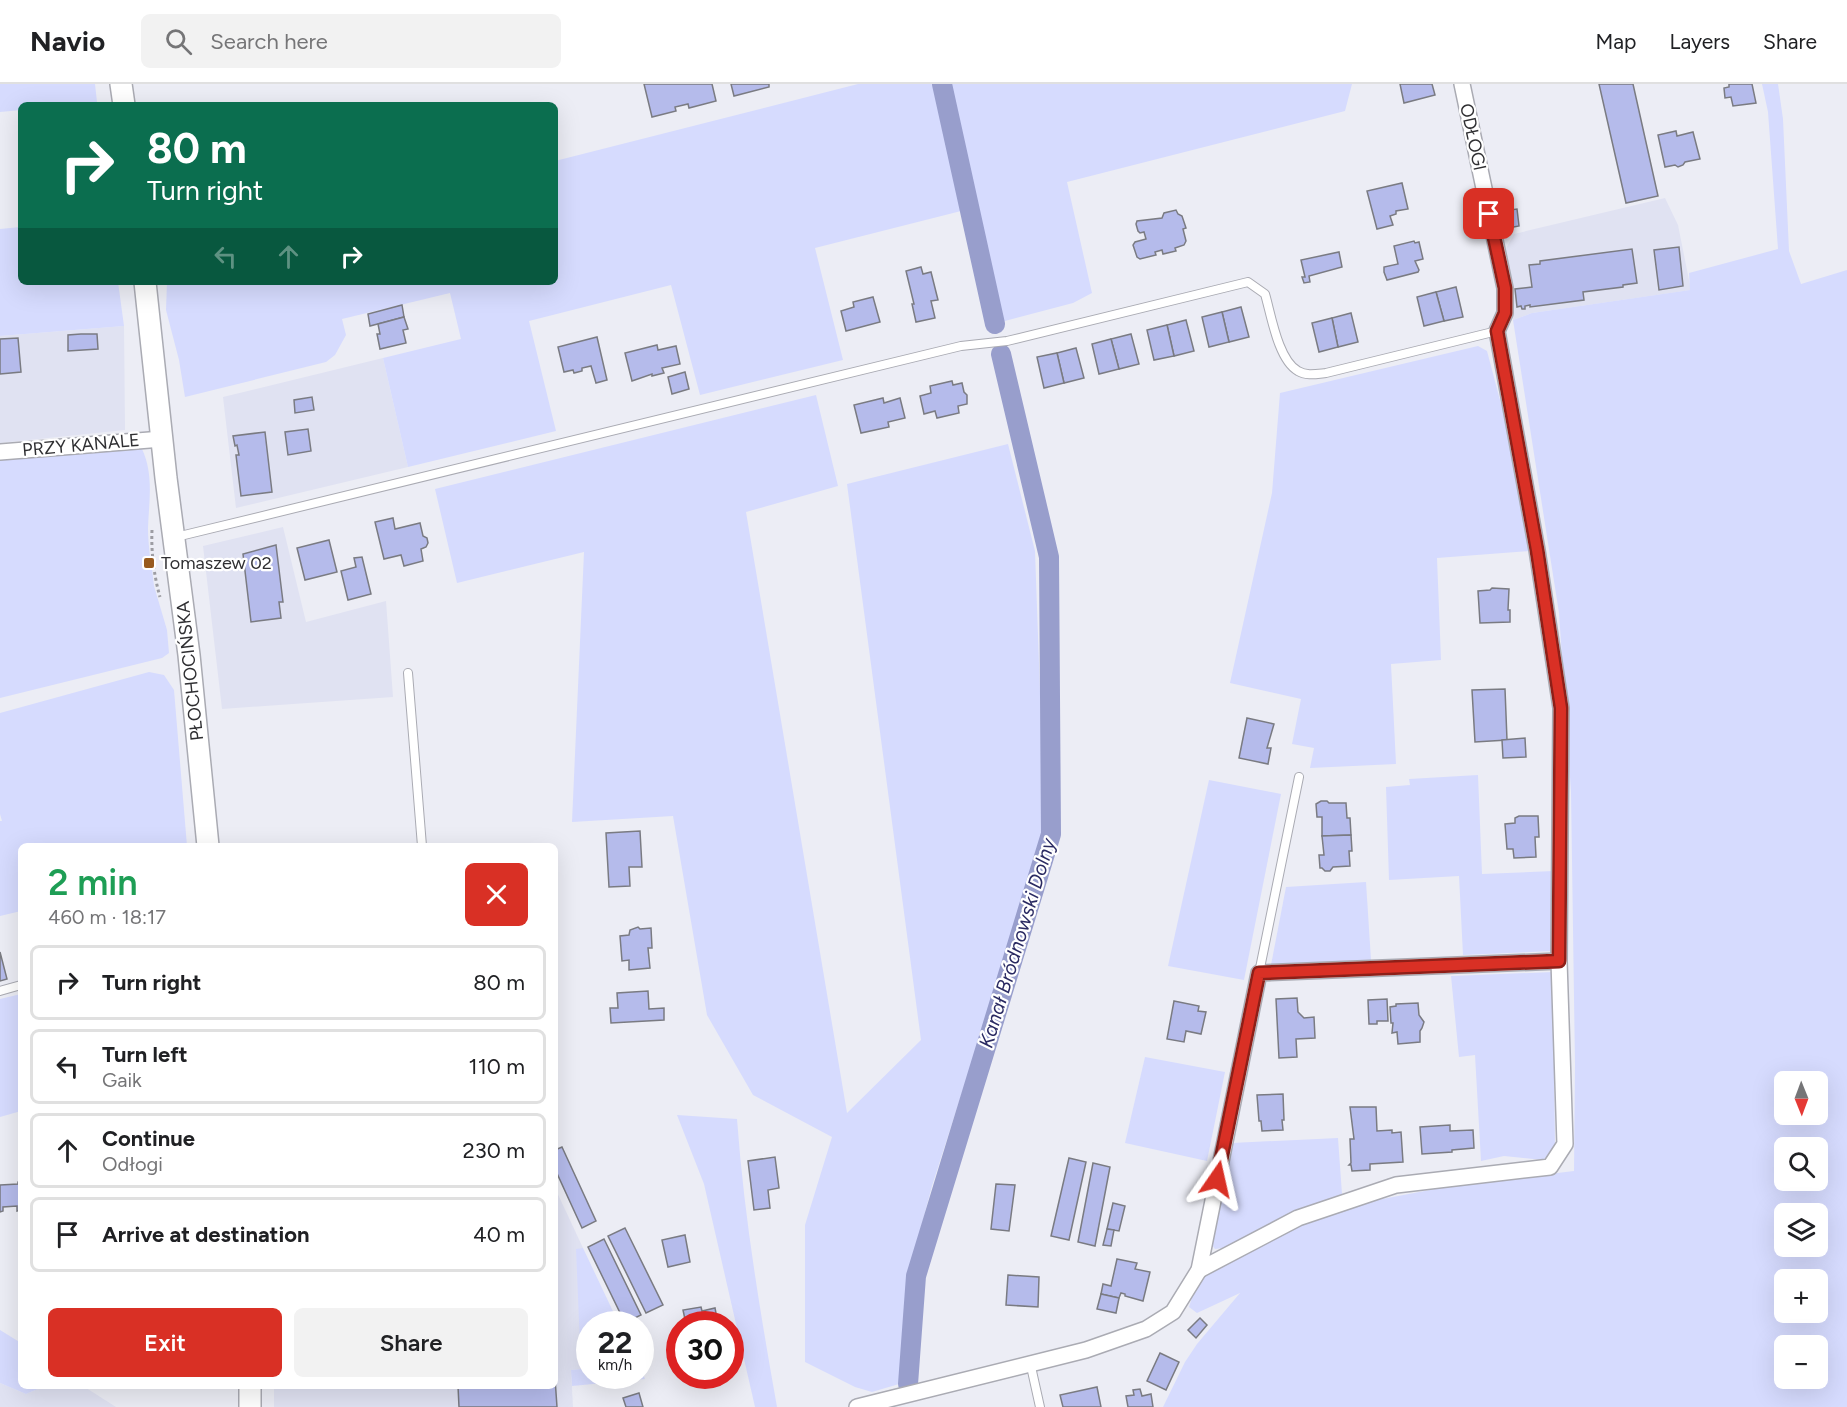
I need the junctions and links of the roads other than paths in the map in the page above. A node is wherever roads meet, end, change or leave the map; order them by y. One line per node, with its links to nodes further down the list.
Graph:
1 (121, 84): 3 (main road)
2 (1462, 84): 5 (street, ODŁOGI)
3 (124, 102)
4 (145, 285): 6 (main road, PŁOCHOCIŃSKA)
5 (1497, 331): 8 (lane); 13 (street)
6 (162, 439): 7 (street, PRZY KANALE); 8 (main road, PŁOCHOCIŃSKA)
7 (0, 452)
8 (174, 537): 11 (main road, PŁOCHOCIŃSKA)
9 (408, 673): 12 (lane)
10 (1299, 777): 14 (lane)
11 (207, 843)
12 (422, 843)
13 (1559, 961): 14 (street); 17 (street)
14 (1259, 973): 17 (street)
15 (18, 986): 16 (lane)
16 (0, 990)
17 (1199, 1270): 18 (street)
18 (1030, 1362): 21 (street); 22 (lane)
19 (250, 1389): 20 (main road)
20 (250, 1407)
21 (857, 1407)
22 (1040, 1407)

